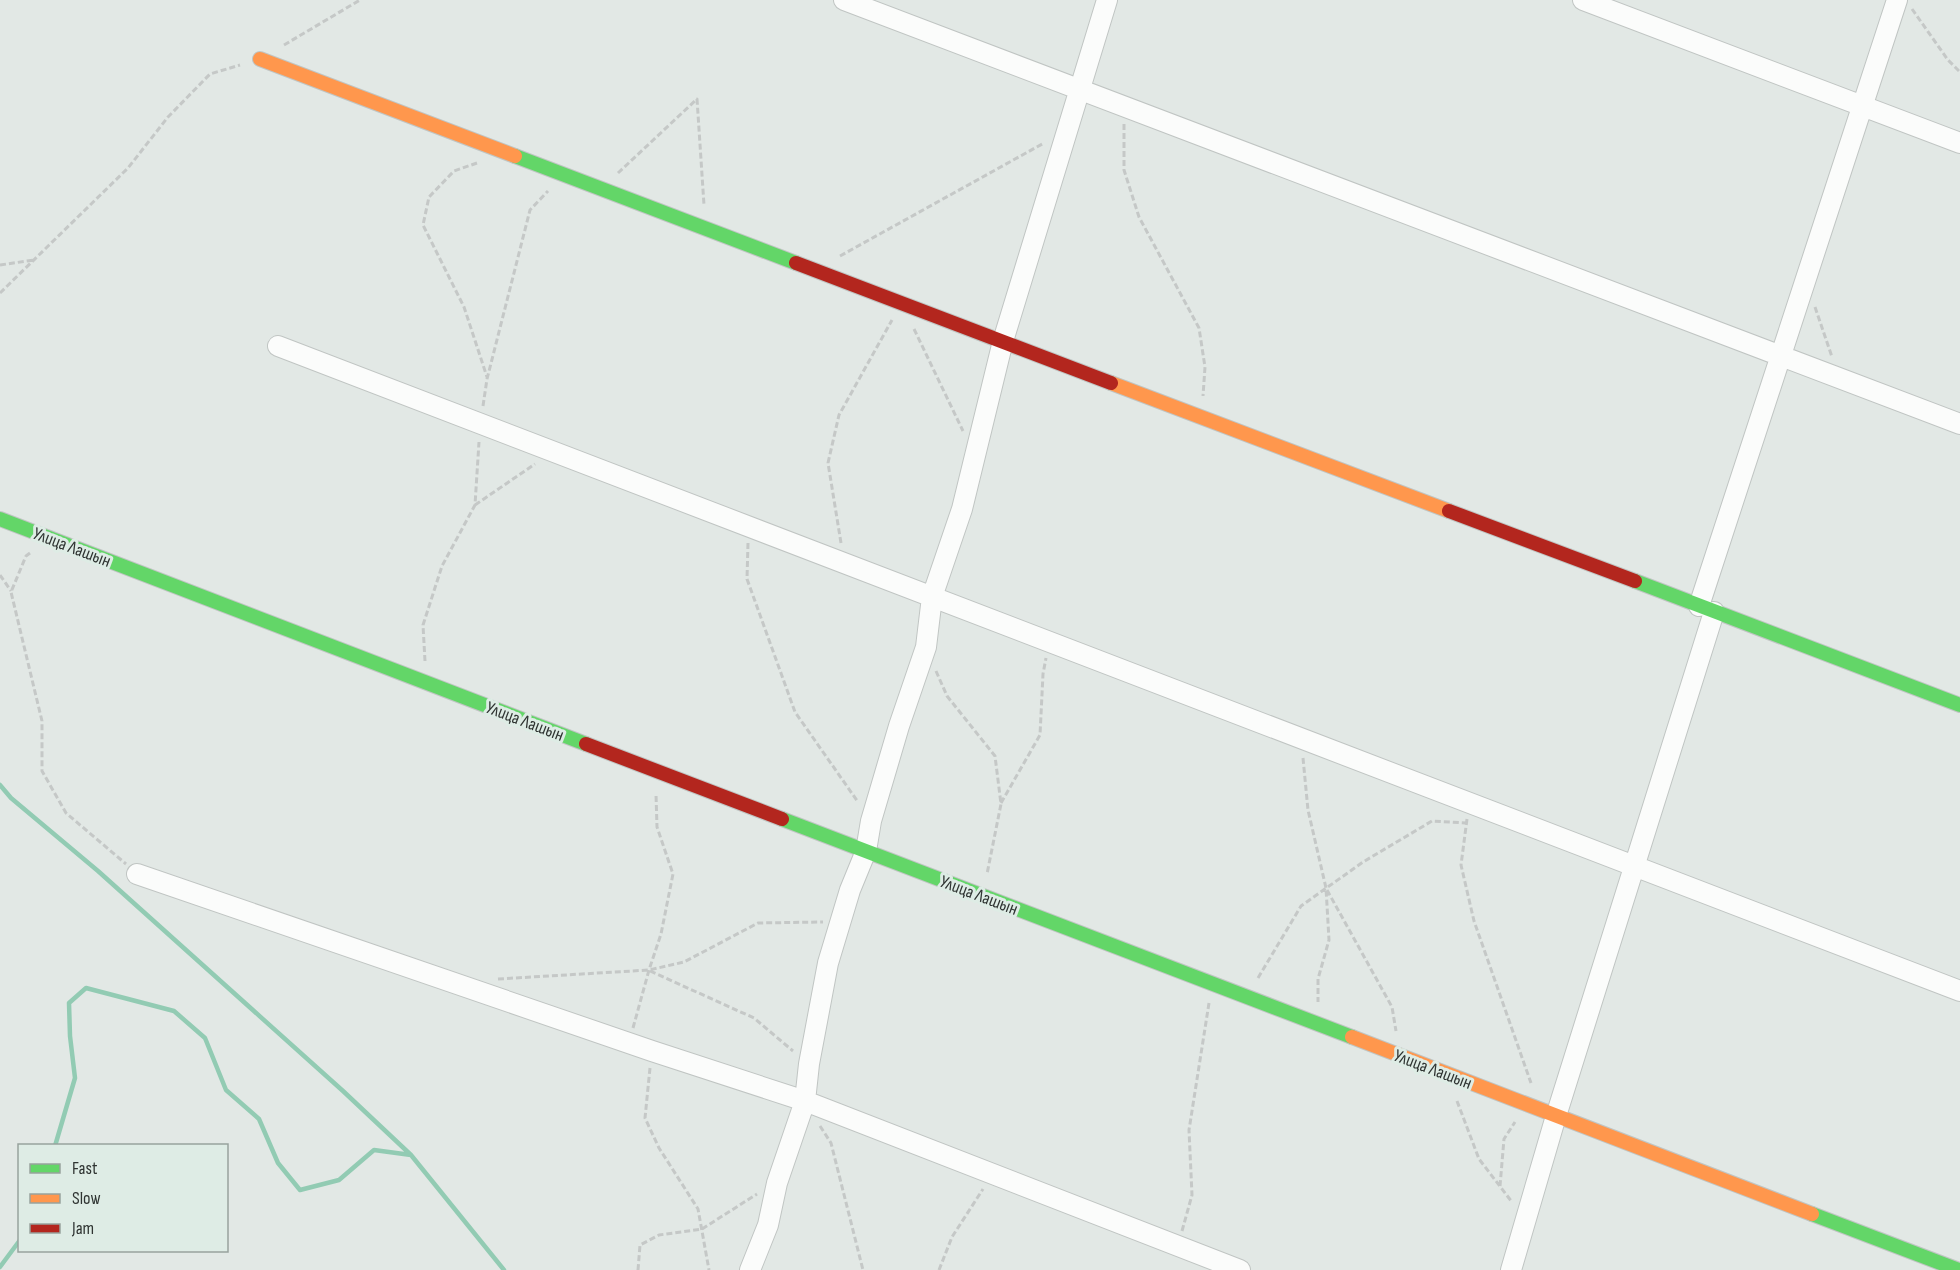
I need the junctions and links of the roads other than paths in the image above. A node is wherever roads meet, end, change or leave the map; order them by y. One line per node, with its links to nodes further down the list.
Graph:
1 (843, 0): 6 (street)
2 (1107, 0): 6 (street)
3 (1583, 0): 7 (street)
4 (1905, 4): 7 (street)
5 (260, 59): 9 (street)
6 (1079, 90): 9 (street); 11 (street)
7 (1863, 106): 8 (street); 11 (street)
8 (1960, 143)
9 (1003, 341): 14 (street); 15 (street)
10 (278, 346): 14 (street)
11 (1780, 357): 12 (street); 15 (street)
12 (1960, 424)
13 (0, 519): 17 (street, Улица Лашын)
14 (932, 597): 17 (street); 18 (street)
15 (1706, 609): 16 (street); 18 (street)
16 (1960, 705)
17 (866, 851): 21 (street); 22 (street, Улица Лашын)
18 (1634, 866): 20 (street); 22 (street)
19 (137, 874): 21 (street)
20 (1960, 991)
21 (805, 1101): 23 (street); 24 (street)
22 (1548, 1113): 25 (street); 26 (street, Улица Лашын)
23 (750, 1270)
24 (1240, 1270)
25 (1511, 1270)
26 (1959, 1270)

